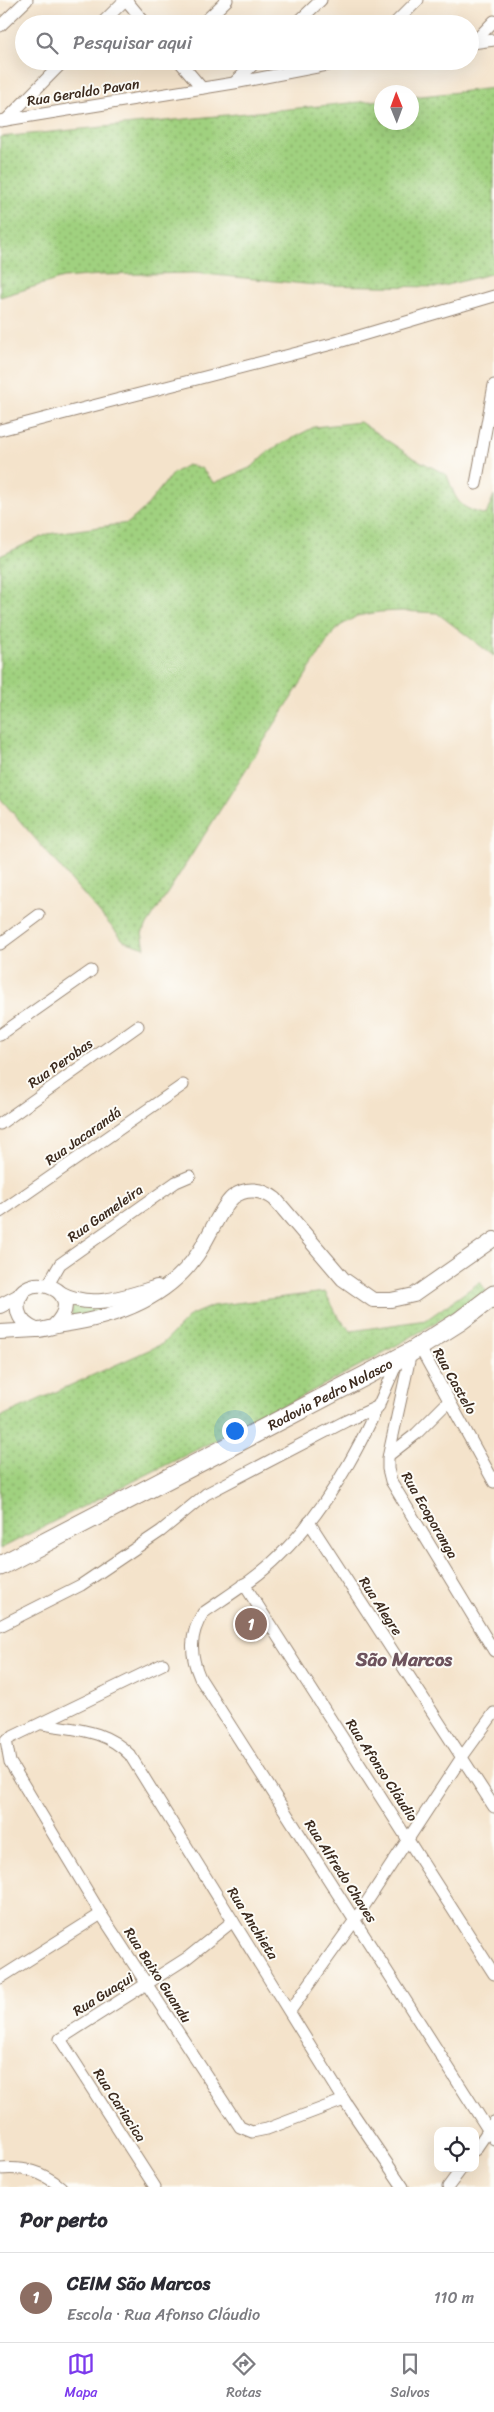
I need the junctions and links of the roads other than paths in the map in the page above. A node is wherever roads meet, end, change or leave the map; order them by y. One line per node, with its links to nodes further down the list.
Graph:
1 (27, 0): 12 (street)
2 (125, 0): 6 (street); 7 (street)
3 (227, 0): 8 (street)
4 (321, 0): 9 (street)
5 (418, 0): 10 (street)
6 (110, 15)
7 (138, 15)
8 (211, 15)
9 (305, 15)
10 (403, 15)
11 (494, 21): 13 (street)
12 (0, 26)
13 (479, 35)
14 (494, 40): 15 (street)
15 (479, 42)
16 (55, 70): 22 (street)
17 (187, 70): 21 (street)
18 (248, 70): 20 (street)
19 (301, 70): 20 (street, Rua Geraldo Pavan)
20 (234, 83): 21 (street, Rua Geraldo Pavan)
21 (202, 88): 22 (street, Rua Geraldo Pavan)
22 (3, 120)
23 (494, 296): 25 (street)
24 (494, 386): 26 (street)
25 (0, 430)
26 (476, 484)
27 (39, 915): 28 (street)
28 (0, 944)
29 (91, 971): 31 (street)
30 (138, 1026): 33 (street, Rua Perobas)
31 (0, 1035)
32 (183, 1085): 35 (street, Rua Jacarandá)
33 (0, 1124)
34 (190, 1176): 38 (street, Rua Gameleira)
35 (0, 1212)
36 (494, 1239): 37 (street)
37 (170, 1284): 39 (street); 43 (street)
38 (48, 1285): 39 (street); 40 (street)
39 (60, 1293): 43 (street)
40 (21, 1295): 42 (street); 44 (street)
41 (494, 1295): 46 (highway, Rodovia Pedro Nolasco)
42 (0, 1306)
43 (54, 1326): 44 (street)
44 (36, 1330): 45 (street)
45 (0, 1332)
46 (410, 1352): 47 (street, Rua Castelo); 48 (street); 49 (street, Rua Ecoporanga); 52 (highway, Rodovia Pedro Nolasco)
47 (449, 1401): 49 (street); 50 (street, Rua Castelo)
48 (379, 1406): 51 (street); 54 (street)
49 (389, 1456): 55 (street, Rua Ecoporanga)
50 (494, 1482)
51 (309, 1522): 53 (street); 59 (street, Rua Alegre)
52 (0, 1566)
53 (244, 1584): 61 (street, Rua Afonso Cláudio); 63 (street, Rua Alfredo Chaves)
54 (0, 1626)
55 (494, 1652)
56 (163, 1664): 58 (street)
57 (494, 1713): 59 (street)
58 (42, 1724): 62 (street, Rua Baixo Guandu); 64 (street, Rua Anchieta)
59 (462, 1756): 60 (street, Rua Alegre); 61 (street)
60 (494, 1807)
61 (408, 1838): 63 (street); 65 (street, Rua Afonso Cláudio)
62 (101, 1914): 66 (street); 67 (street, Rua Baixo Guandu)
63 (355, 1920): 68 (street); 71 (street, Rua Alfredo Chaves)
64 (233, 1921): 67 (street, Rua Guaçui); 68 (street, Rua Anchieta)
65 (494, 1974)
66 (0, 1978)
67 (146, 1985): 69 (street, Rua Guaçui); 70 (street, Rua Baixo Guandu)
68 (290, 2011): 70 (street, Rua Anchieta)
69 (60, 2039): 76 (street, Rua Cariacica)
70 (344, 2100): 77 (street, Rua Anchieta)
71 (492, 2130): 72 (street)
72 (479, 2145)
73 (0, 2169): 75 (street)
74 (459, 2172): 78 (street)
75 (62, 2187)
76 (155, 2187)
77 (403, 2187)
78 (448, 2187)

